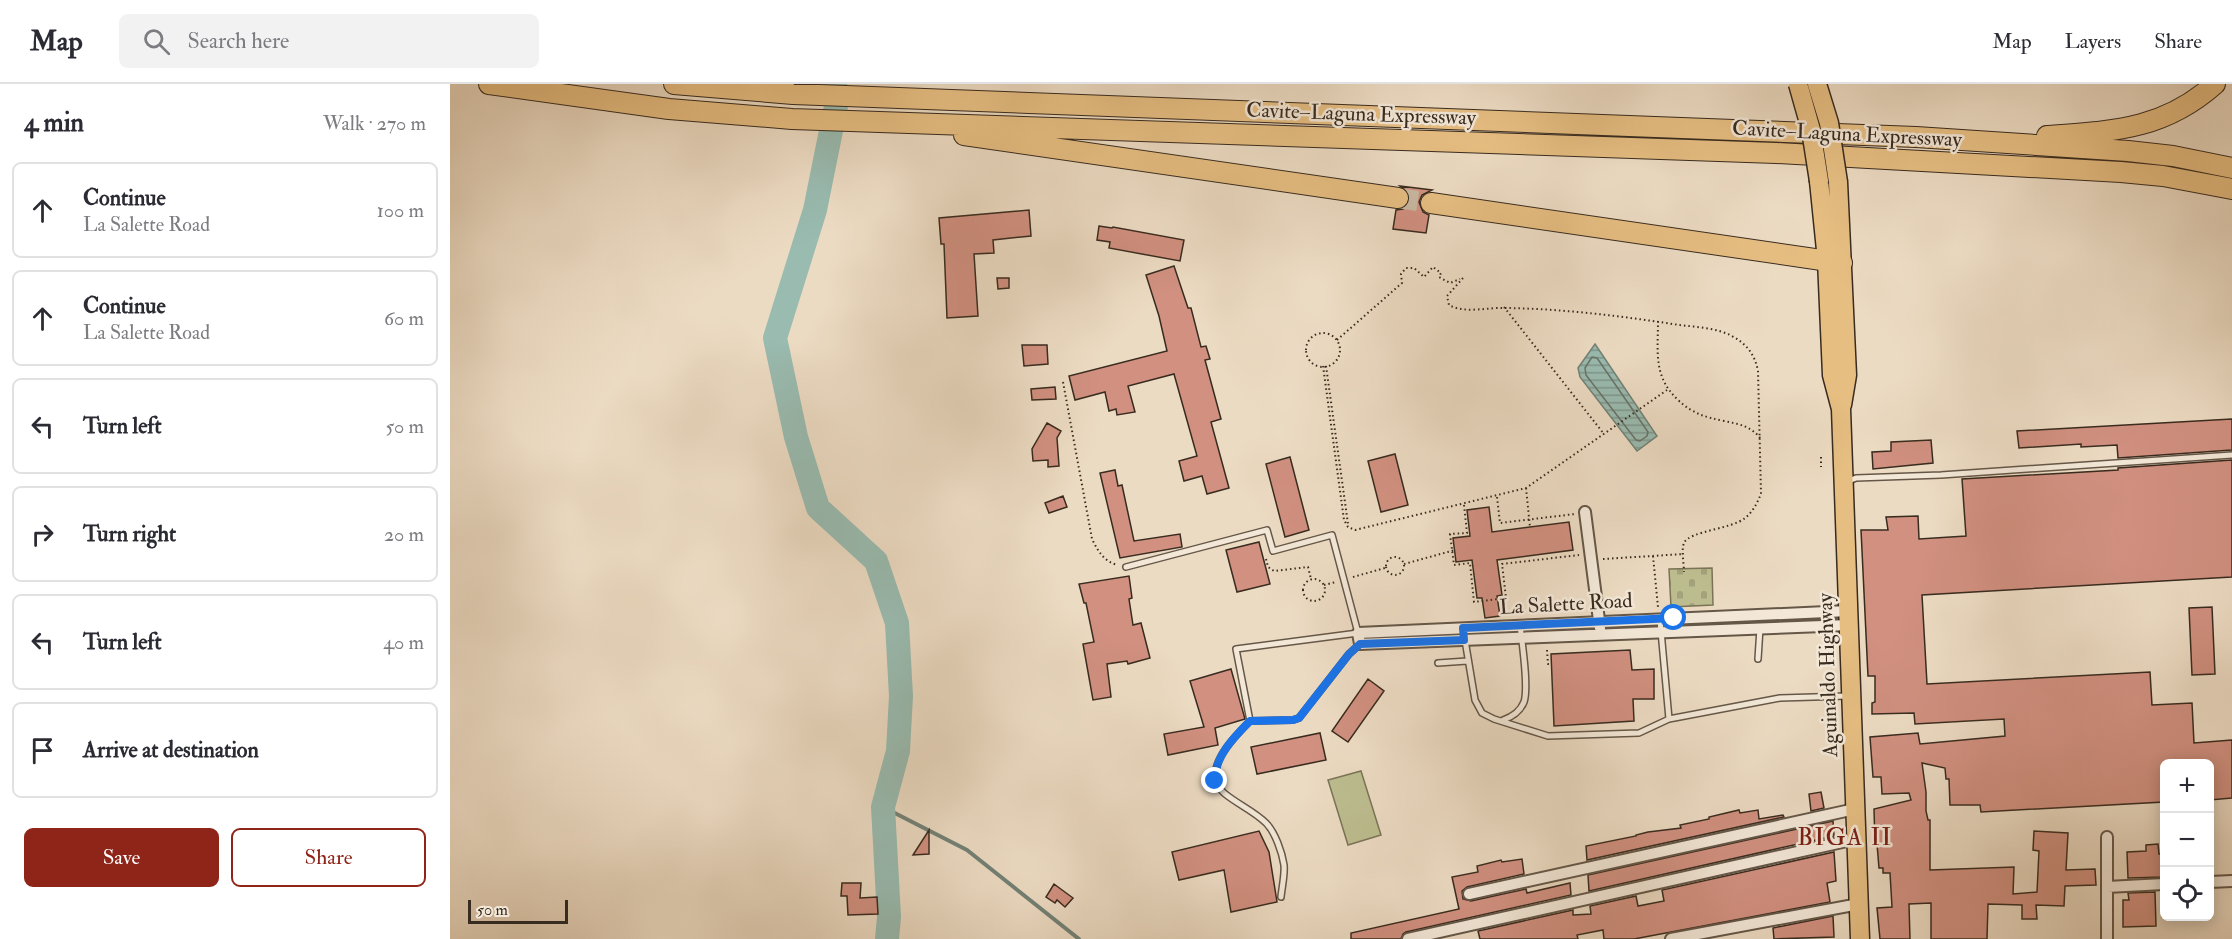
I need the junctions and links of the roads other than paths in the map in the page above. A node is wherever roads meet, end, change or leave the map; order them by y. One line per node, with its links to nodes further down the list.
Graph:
1 (489, 84): 6 (highway, Cavite–Laguna Expressway)
2 (674, 84): 7 (highway, Cavite–Laguna Expressway)
3 (1798, 84): 12 (main road, Aguinaldo Highway, bridge)
4 (1817, 84): 12 (main road, Aguinaldo Highway, bridge)
5 (2215, 84): 7 (highway)
6 (864, 121): 9 (highway, Cavite–Laguna Expressway); 10 (highway)
7 (1916, 136): 8 (highway, Cavite–Laguna Expressway)
8 (2232, 168)
9 (2232, 189)
10 (1398, 198)
11 (1431, 203): 12 (highway)
12 (1834, 262): 14 (main road, Aguinaldo Highway)
13 (2232, 454): 14 (lane)
14 (1845, 483): 17 (main road, Aguinaldo Highway)
15 (1585, 512): 19 (street)
16 (1126, 567): 24 (lane)
17 (1848, 618): 18 (street, La Salette Road); 21 (street, La Salette Road); 32 (main road, Aguinaldo Highway)
18 (1660, 619): 19 (street, La Salette Road); 23 (lane)
19 (1599, 622): 20 (street, La Salette Road); 25 (street)
20 (1520, 626): 22 (street, La Salette Road); 26 (lane)
21 (1760, 627): 23 (street, La Salette Road); 29 (lane)
22 (1463, 628): 24 (street, La Salette Road); 27 (lane)
23 (1661, 632): 25 (street, La Salette Road); 33 (lane)
24 (1358, 633): 28 (street); 35 (lane)
25 (1601, 634): 26 (street, La Salette Road)
26 (1521, 638): 27 (street, La Salette Road); 34 (lane)
27 (1464, 640): 28 (street, La Salette Road); 30 (lane)
28 (1360, 644): 35 (lane)
29 (1758, 659)
30 (1467, 661): 31 (lane); 34 (lane)
31 (1438, 663)
32 (1851, 696): 33 (lane); 36 (main road, Aguinaldo Highway)
33 (1669, 719): 34 (lane)
34 (1501, 720)
35 (1250, 721): 44 (lane)
36 (1855, 809): 38 (main road, Aguinaldo Highway); 43 (street)
37 (2107, 837): 42 (street)
38 (1856, 839): 45 (main road, Aguinaldo Highway); 46 (street)
39 (2232, 881): 40 (street)
40 (2214, 882)
41 (2160, 884): 42 (street)
42 (2107, 886): 49 (street)
43 (1469, 894)
44 (1281, 897)
45 (1859, 904): 47 (street); 48 (main road, Aguinaldo Highway)
46 (1408, 939)
47 (1671, 939)
48 (1860, 939)
49 (2107, 939)

